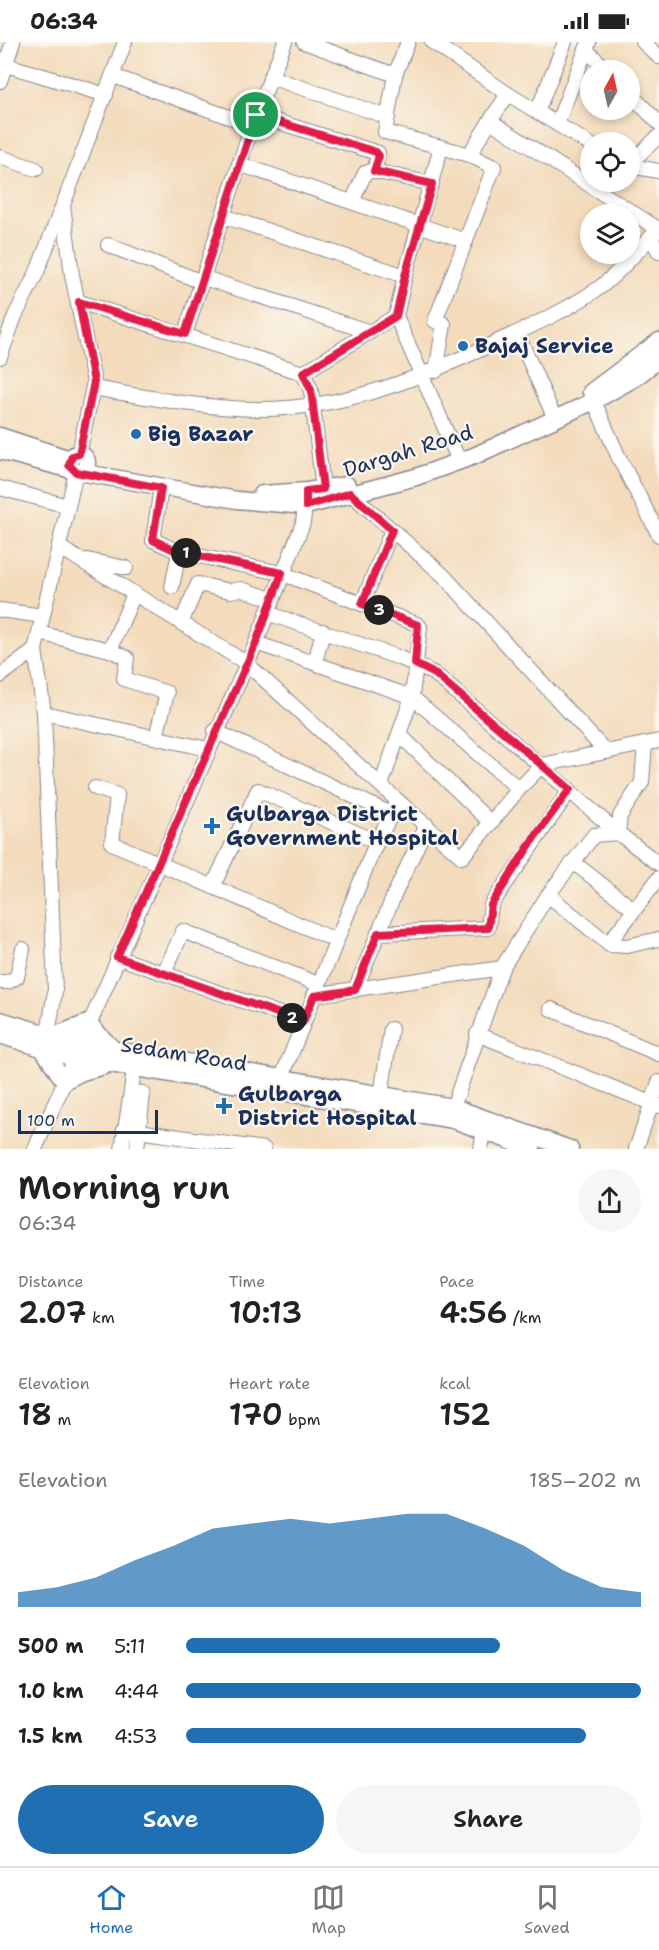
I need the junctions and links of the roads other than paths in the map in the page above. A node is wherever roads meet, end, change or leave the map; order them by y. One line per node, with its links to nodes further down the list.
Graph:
1 (13, 42): 12 (street)
2 (125, 42): 14 (street)
3 (285, 42): 15 (street)
4 (304, 42): 13 (street)
5 (408, 42): 13 (street)
6 (565, 42): 20 (street)
7 (643, 42): 10 (street)
8 (440, 44): 17 (street)
9 (587, 46): 11 (street); 25 (street)
10 (659, 57)
11 (599, 60)
12 (3, 64): 16 (street); 18 (street)
13 (395, 75): 21 (street)
14 (113, 76): 18 (street); 22 (street)
15 (270, 77): 21 (street); 22 (street)
16 (0, 81)
17 (508, 94): 20 (street); 23 (street)
18 (106, 95): 39 (street)
19 (640, 104): 24 (street)
20 (537, 112): 25 (street)
21 (387, 117): 28 (street)
22 (254, 120): 32 (street); 35 (street)
23 (490, 121): 29 (street); 42 (street)
24 (659, 123)
25 (557, 124): 27 (street)
26 (659, 136): 30 (street)
27 (580, 138)
28 (441, 147): 29 (street); 37 (street)
29 (469, 155): 43 (street)
30 (640, 155)
31 (0, 157): 34 (street)
32 (239, 164): 38 (street); 40 (street)
33 (640, 167): 36 (street)
34 (36, 169)
35 (374, 171): 37 (street); 38 (street)
36 (659, 171)
37 (432, 184): 41 (street)
38 (352, 202): 41 (street)
39 (63, 205): 48 (street); 54 (street)
40 (223, 216): 46 (street); 47 (street)
41 (421, 225): 43 (street); 46 (street)
42 (656, 232): 45 (street); 51 (street)
43 (466, 241): 56 (street)
44 (108, 246): 47 (street)
45 (659, 252)
46 (405, 276): 49 (street)
47 (203, 280): 50 (street); 52 (street)
48 (79, 302): 52 (street); 59 (street)
49 (396, 316): 50 (street); 58 (street)
50 (370, 332): 57 (street)
51 (516, 333): 56 (street); 62 (street)
52 (185, 334): 57 (street)
53 (659, 341): 62 (main road, Dargah Road)
54 (0, 357)
55 (659, 359): 60 (main road, Dargah Road)
56 (436, 371): 58 (street)
57 (303, 373): 61 (street)
58 (422, 376): 61 (street); 65 (street)
59 (93, 388): 61 (street); 66 (street)
60 (594, 401): 69 (main road, Dargah Road); 73 (street)
61 (313, 406): 70 (street)
62 (552, 412): 65 (main road, Dargah Road)
63 (0, 436): 66 (main road, Dargah Road)
64 (0, 451): 66 (main road, Dargah Road)
65 (456, 454): 70 (main road, Dargah Road)
66 (77, 465): 68 (main road, Dargah Road); 70 (main road, Dargah Road); 71 (street)
67 (0, 488): 71 (street)
68 (161, 488): 70 (main road, Dargah Road); 75 (street)
69 (350, 493): 70 (main road, Dargah Road); 72 (street)
70 (312, 495): 78 (street)
71 (68, 506): 74 (street)
72 (392, 530): 82 (street); 103 (street)
73 (659, 535)
74 (59, 547): 76 (street); 85 (street)
75 (179, 552): 78 (street); 79 (street)
76 (76, 558): 77 (street); 80 (street)
77 (126, 568)
78 (282, 573): 81 (street); 82 (street)
79 (172, 587)
80 (135, 594): 86 (street); 91 (street)
81 (272, 599): 84 (street); 86 (street)
82 (362, 604): 94 (street)
83 (0, 610): 85 (street)
84 (267, 613): 87 (street); 89 (street)
85 (43, 616): 88 (street)
86 (181, 623): 92 (street)
87 (323, 632): 93 (street); 94 (street)
88 (39, 633): 90 (street); 91 (street)
89 (256, 643): 92 (street); 93 (street)
90 (35, 650): 95 (street); 97 (street)
91 (110, 650): 100 (street)
92 (246, 663): 98 (street); 105 (street)
93 (315, 663): 96 (street)
94 (415, 664): 96 (street); 104 (street)
95 (0, 676)
96 (412, 697): 99 (street); 107 (street)
97 (44, 713): 100 (street); 140 (street)
98 (215, 731): 102 (street); 110 (street)
99 (400, 735): 105 (street); 111 (street)
100 (156, 737): 102 (street)
101 (652, 743): 103 (street); 113 (street)
102 (208, 749): 115 (street)
103 (606, 752): 104 (street)
104 (543, 765): 107 (street); 108 (street)
105 (381, 785): 109 (street)
106 (96, 788): 115 (street)
107 (519, 789): 111 (street)
108 (570, 789): 113 (street); 122 (street)
109 (398, 801): 110 (street); 112 (street)
110 (391, 814): 114 (street)
111 (491, 824): 112 (street)
112 (428, 825): 122 (street)
113 (618, 833): 116 (street); 117 (street)
114 (377, 842): 119 (street); 124 (street)
115 (158, 862): 119 (street); 127 (street)
116 (573, 862): 120 (street); 121 (street)
117 (659, 864)
118 (659, 878): 121 (street)
119 (213, 886): 124 (street)
120 (548, 895): 125 (street); 128 (street)
121 (633, 909): 125 (street)
122 (378, 933): 132 (street)
123 (659, 939): 125 (street)
124 (336, 940): 131 (street)
125 (608, 944)
126 (23, 949): 130 (street)
127 (117, 957): 129 (street); 136 (street)
128 (502, 968): 132 (street); 138 (street)
129 (164, 973): 131 (street); 135 (street)
130 (0, 982)
131 (316, 990): 132 (street); 135 (street)
132 (355, 990)
133 (551, 1009): 142 (street)
134 (0, 1020): 140 (main road)
135 (303, 1022): 145 (street)
136 (88, 1023): 140 (main road); 141 (street); 143 (main road)
137 (391, 1029): 149 (street)
138 (477, 1034): 150 (street); 151 (street)
139 (0, 1035): 140 (main road)
140 (48, 1039): 141 (main road); 146 (main road)
141 (77, 1051): 143 (main road); 146 (street)
142 (659, 1054)
143 (112, 1057): 144 (main road, Sedam Road); 145 (main road); 146 (main road)
144 (134, 1068): 148 (street); 152 (main road, Sedam Road)
145 (281, 1079): 149 (main road)
146 (64, 1082): 155 (street)
147 (659, 1082): 150 (street)
148 (131, 1092): 153 (street); 154 (street)
149 (381, 1095): 151 (main road)
150 (655, 1104): 162 (street)
151 (453, 1107): 161 (main road)
152 (484, 1129): 159 (street); 160 (main road, Sedam Road)
153 (124, 1130): 154 (street); 156 (street)
154 (140, 1131): 157 (street); 158 (street)
155 (35, 1149)
156 (122, 1149)
157 (137, 1149)
158 (264, 1149)
159 (481, 1149)
160 (532, 1149)
161 (570, 1149)
162 (636, 1149)

